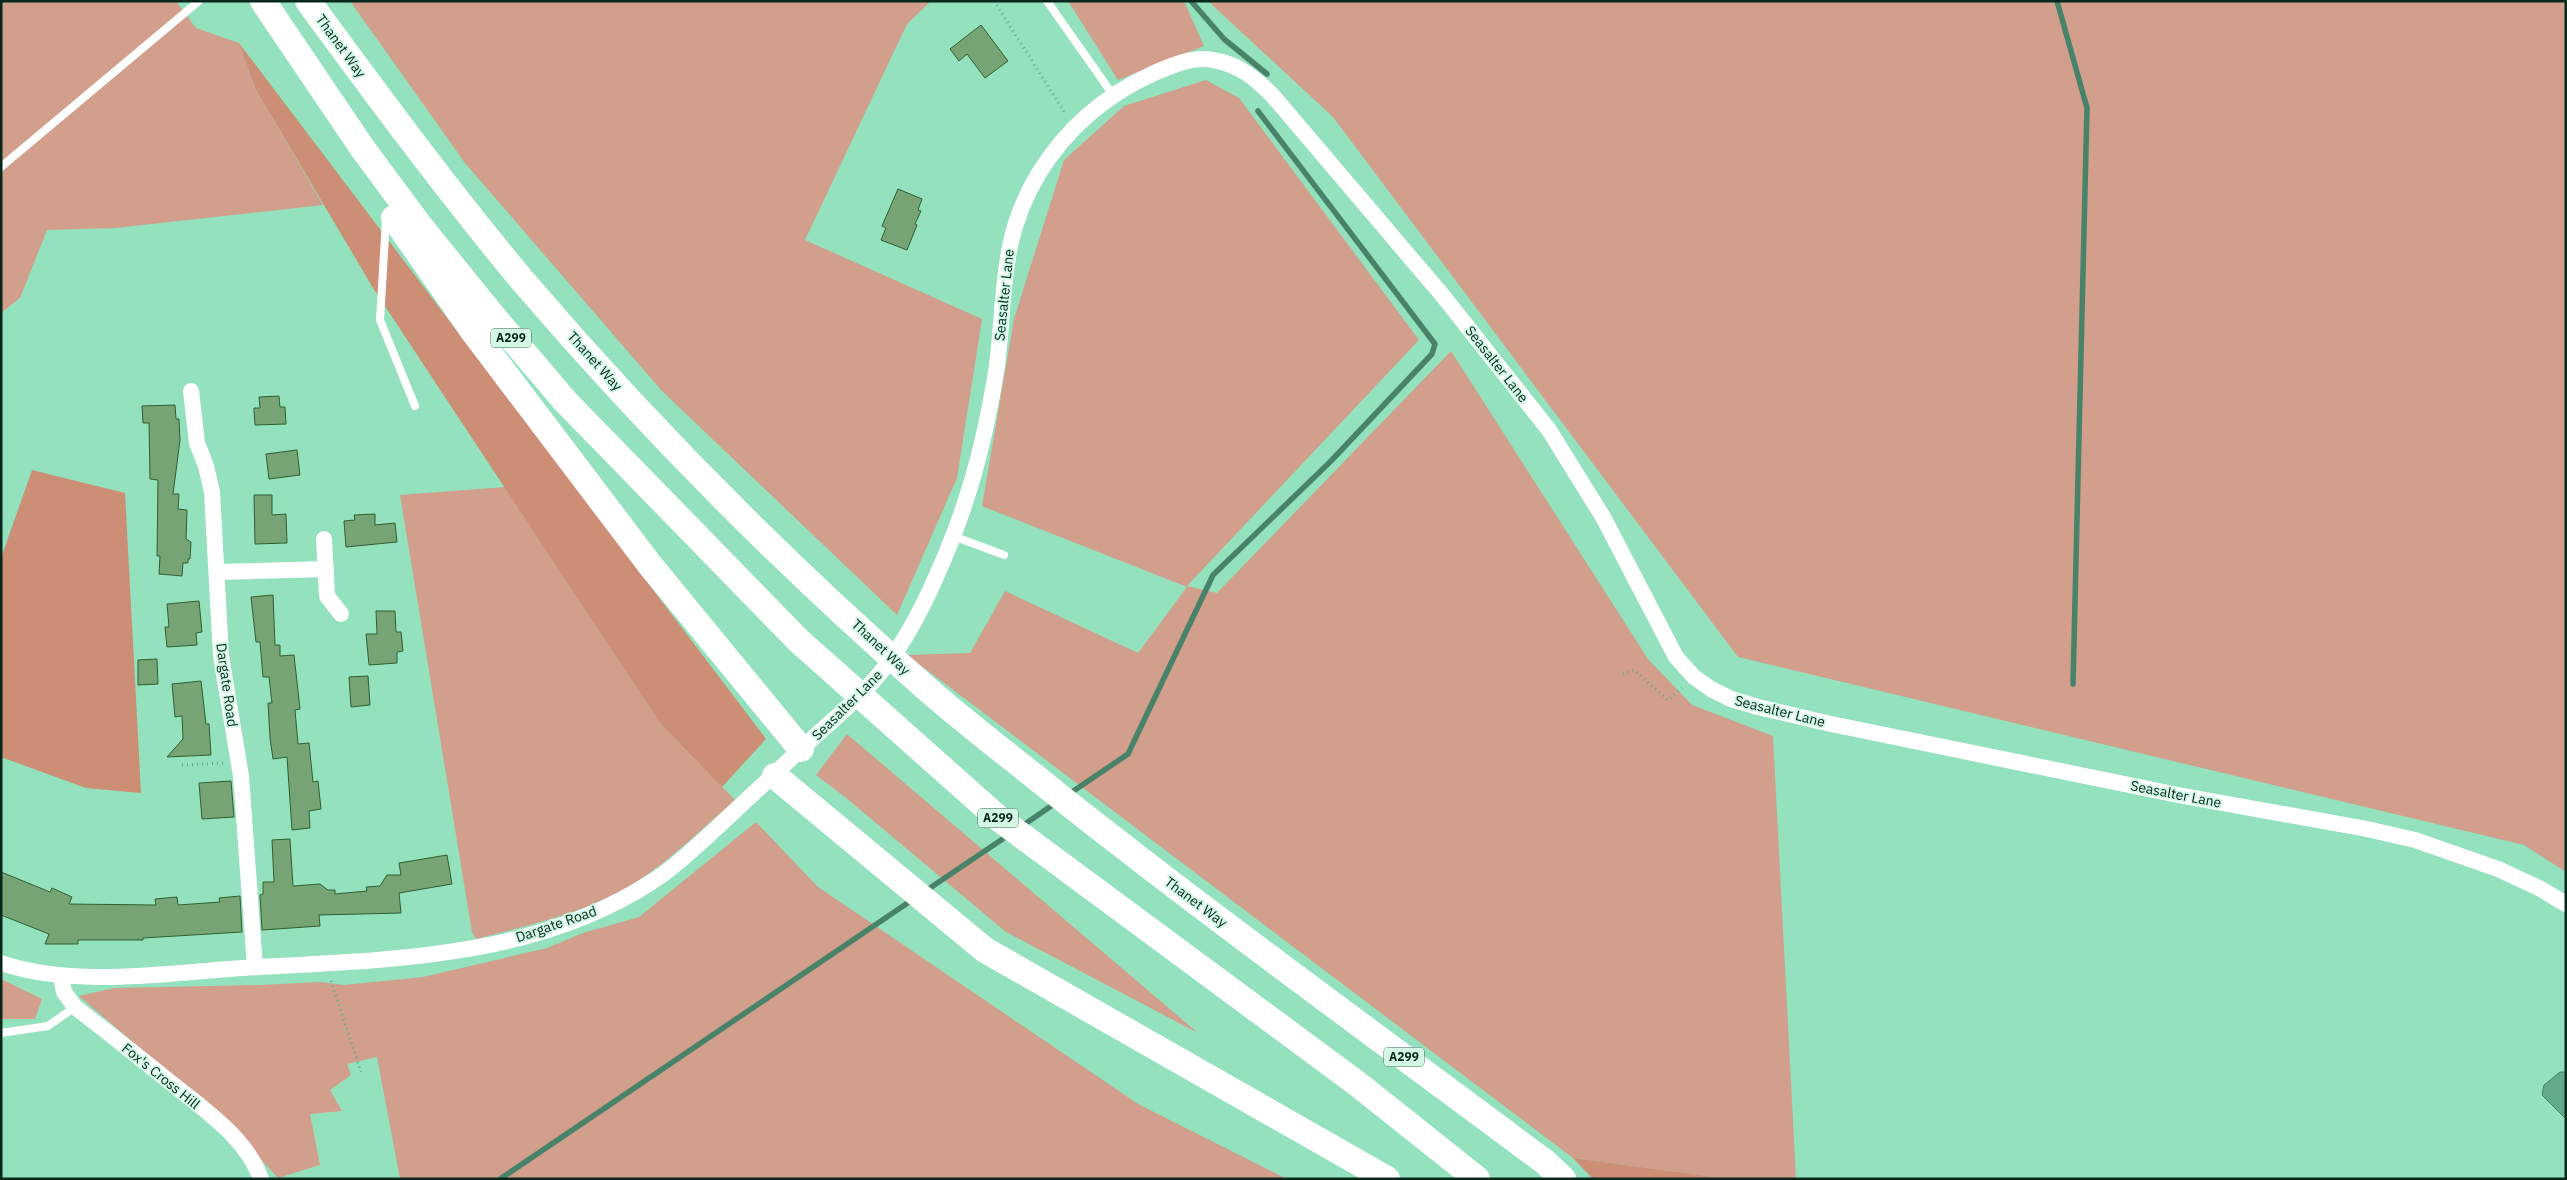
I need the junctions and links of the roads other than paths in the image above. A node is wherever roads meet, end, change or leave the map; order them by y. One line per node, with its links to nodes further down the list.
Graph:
1 (199, 1): 7 (lane)
2 (263, 1): 5 (highway, A299)
3 (308, 1): 28 (highway, Thanet Way / A299)
4 (1047, 1): 6 (lane)
5 (322, 88): 8 (highway); 27 (highway, A299)
6 (1113, 94): 11 (street, Seasalter Lane); 19 (street, Seasalter Lane)
7 (1, 167)
8 (386, 208): 10 (lane); 17 (highway)
9 (191, 391): 15 (street, Dargate Road)
10 (415, 406)
11 (953, 536): 13 (lane); 17 (street, Seasalter Lane)
12 (324, 539): 14 (street)
13 (1004, 555)
14 (326, 569): 15 (street); 16 (street)
15 (218, 572): 21 (street, Dargate Road)
16 (341, 614)
17 (801, 749): 18 (street, Dargate Road)
18 (775, 776): 21 (street, Dargate Road); 26 (highway)
19 (2566, 904)
20 (1, 963): 22 (street, Dargate Road)
21 (255, 968): 22 (street, Dargate Road)
22 (60, 976): 23 (street, Fox's Cross Hill)
23 (75, 1007): 24 (lane); 25 (street, Fox's Cross Hill)
24 (1, 1033)
25 (261, 1179)
26 (1387, 1179)
27 (1476, 1179)
28 (1563, 1179)

